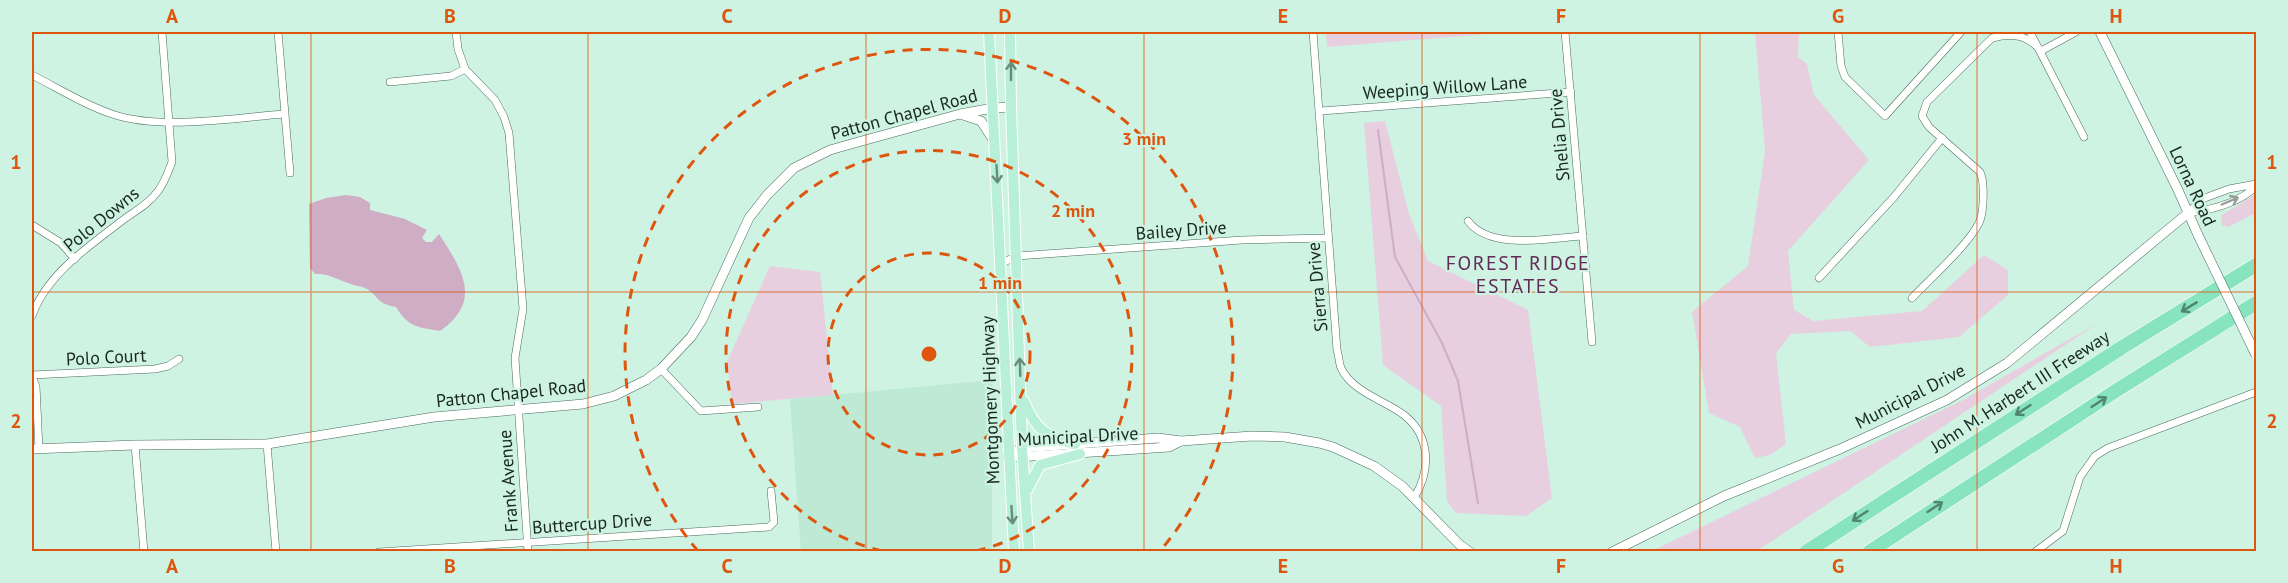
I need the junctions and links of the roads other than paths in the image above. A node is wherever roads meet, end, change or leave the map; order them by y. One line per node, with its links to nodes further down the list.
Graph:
1 (162, 32): 23 (street, Polo Downs)
2 (278, 32): 21 (street)
3 (456, 32): 14 (street)
4 (989, 32): 19 (main road, Montgomery Highway)
5 (1010, 32): 18 (main road, Montgomery Highway, one-way to 5)
6 (1313, 32): 20 (street, Sierra Drive)
7 (1565, 32): 17 (street, Shelia Drive)
8 (1839, 32): 9 (street)
9 (1961, 32)
10 (2030, 32): 13 (street)
11 (2076, 32): 13 (street)
12 (2100, 32): 29 (street, Lorna Road)
13 (2041, 51): 24 (street); 25 (street)
14 (465, 69): 16 (street); 50 (street, Frank Avenue)
15 (32, 75): 23 (street)
16 (390, 81)
17 (1571, 92): 20 (street, Weeping Willow Lane); 32 (street, Shelia Drive)
18 (1011, 107): 19 (street, Patton Chapel Road); 34 (main road, Montgomery Highway)
19 (993, 108): 22 (street, Patton Chapel Road); 26 (main road, Montgomery Highway)
20 (1321, 111): 33 (street, Sierra Drive)
21 (284, 114): 23 (street); 27 (street)
22 (960, 114): 26 (street); 45 (street, Patton Chapel Road)
23 (168, 122): 35 (street, Polo Downs)
24 (2084, 137)
25 (1942, 138): 38 (street); 39 (street)
26 (995, 142): 36 (main road, Montgomery Highway, one-way to 36)
27 (290, 173)
28 (2256, 185): 29 (street, one-way to 28); 29 (street)
29 (2188, 213): 43 (street, Lorna Road, bridge); 68 (street, Municipal Drive)
30 (1468, 220): 32 (street)
31 (32, 225): 35 (street)
32 (1583, 236): 42 (street, Shelia Drive)
33 (1328, 238): 34 (street, Bailey Drive); 59 (street, Sierra Drive)
34 (1017, 256): 36 (street, Bailey Drive); 48 (main road, Montgomery Highway, one-way to 34)
35 (75, 259): 41 (street, Polo Downs)
36 (1002, 263): 56 (main road, Montgomery Highway)
37 (2256, 265): 69 (highway, John M. Harbert III Freeway, one-way to 69)
38 (1819, 278)
39 (1912, 298)
40 (2256, 303): 70 (highway, one-way to 40)
41 (32, 316)
42 (1592, 342)
43 (2256, 355)
44 (179, 359): 46 (street, Polo Court)
45 (661, 369): 49 (street); 50 (street, Patton Chapel Road)
46 (32, 376): 53 (street)
47 (2256, 392): 71 (street)
48 (1021, 394): 54 (main road); 55 (main road, Montgomery Highway)
49 (758, 408)
50 (518, 409): 51 (street, Patton Chapel Road); 60 (street, Frank Avenue)
51 (267, 444): 52 (street, Patton Chapel Road); 62 (street)
52 (135, 445): 53 (street, Patton Chapel Road); 61 (street)
53 (35, 449)
54 (1078, 449): 55 (street, Municipal Drive); 58 (main road); 59 (street, Municipal Drive)
55 (1023, 453): 56 (street, Municipal Drive); 58 (main road, Montgomery Highway)
56 (1008, 456): 65 (main road, Montgomery Highway, one-way to 65)
57 (771, 491): 60 (street, Buttercup Drive)
58 (1025, 496): 66 (main road, Montgomery Highway)
59 (1414, 498): 67 (street, Municipal Drive)
60 (528, 542): 63 (street, Buttercup Drive); 64 (street, Frank Avenue)
61 (144, 552)
62 (276, 552)
63 (379, 552)
64 (528, 552)
65 (1014, 552)
66 (1029, 552)
67 (1470, 552)
68 (1612, 552)
69 (1806, 552)
70 (1869, 552)
71 (2035, 552)

